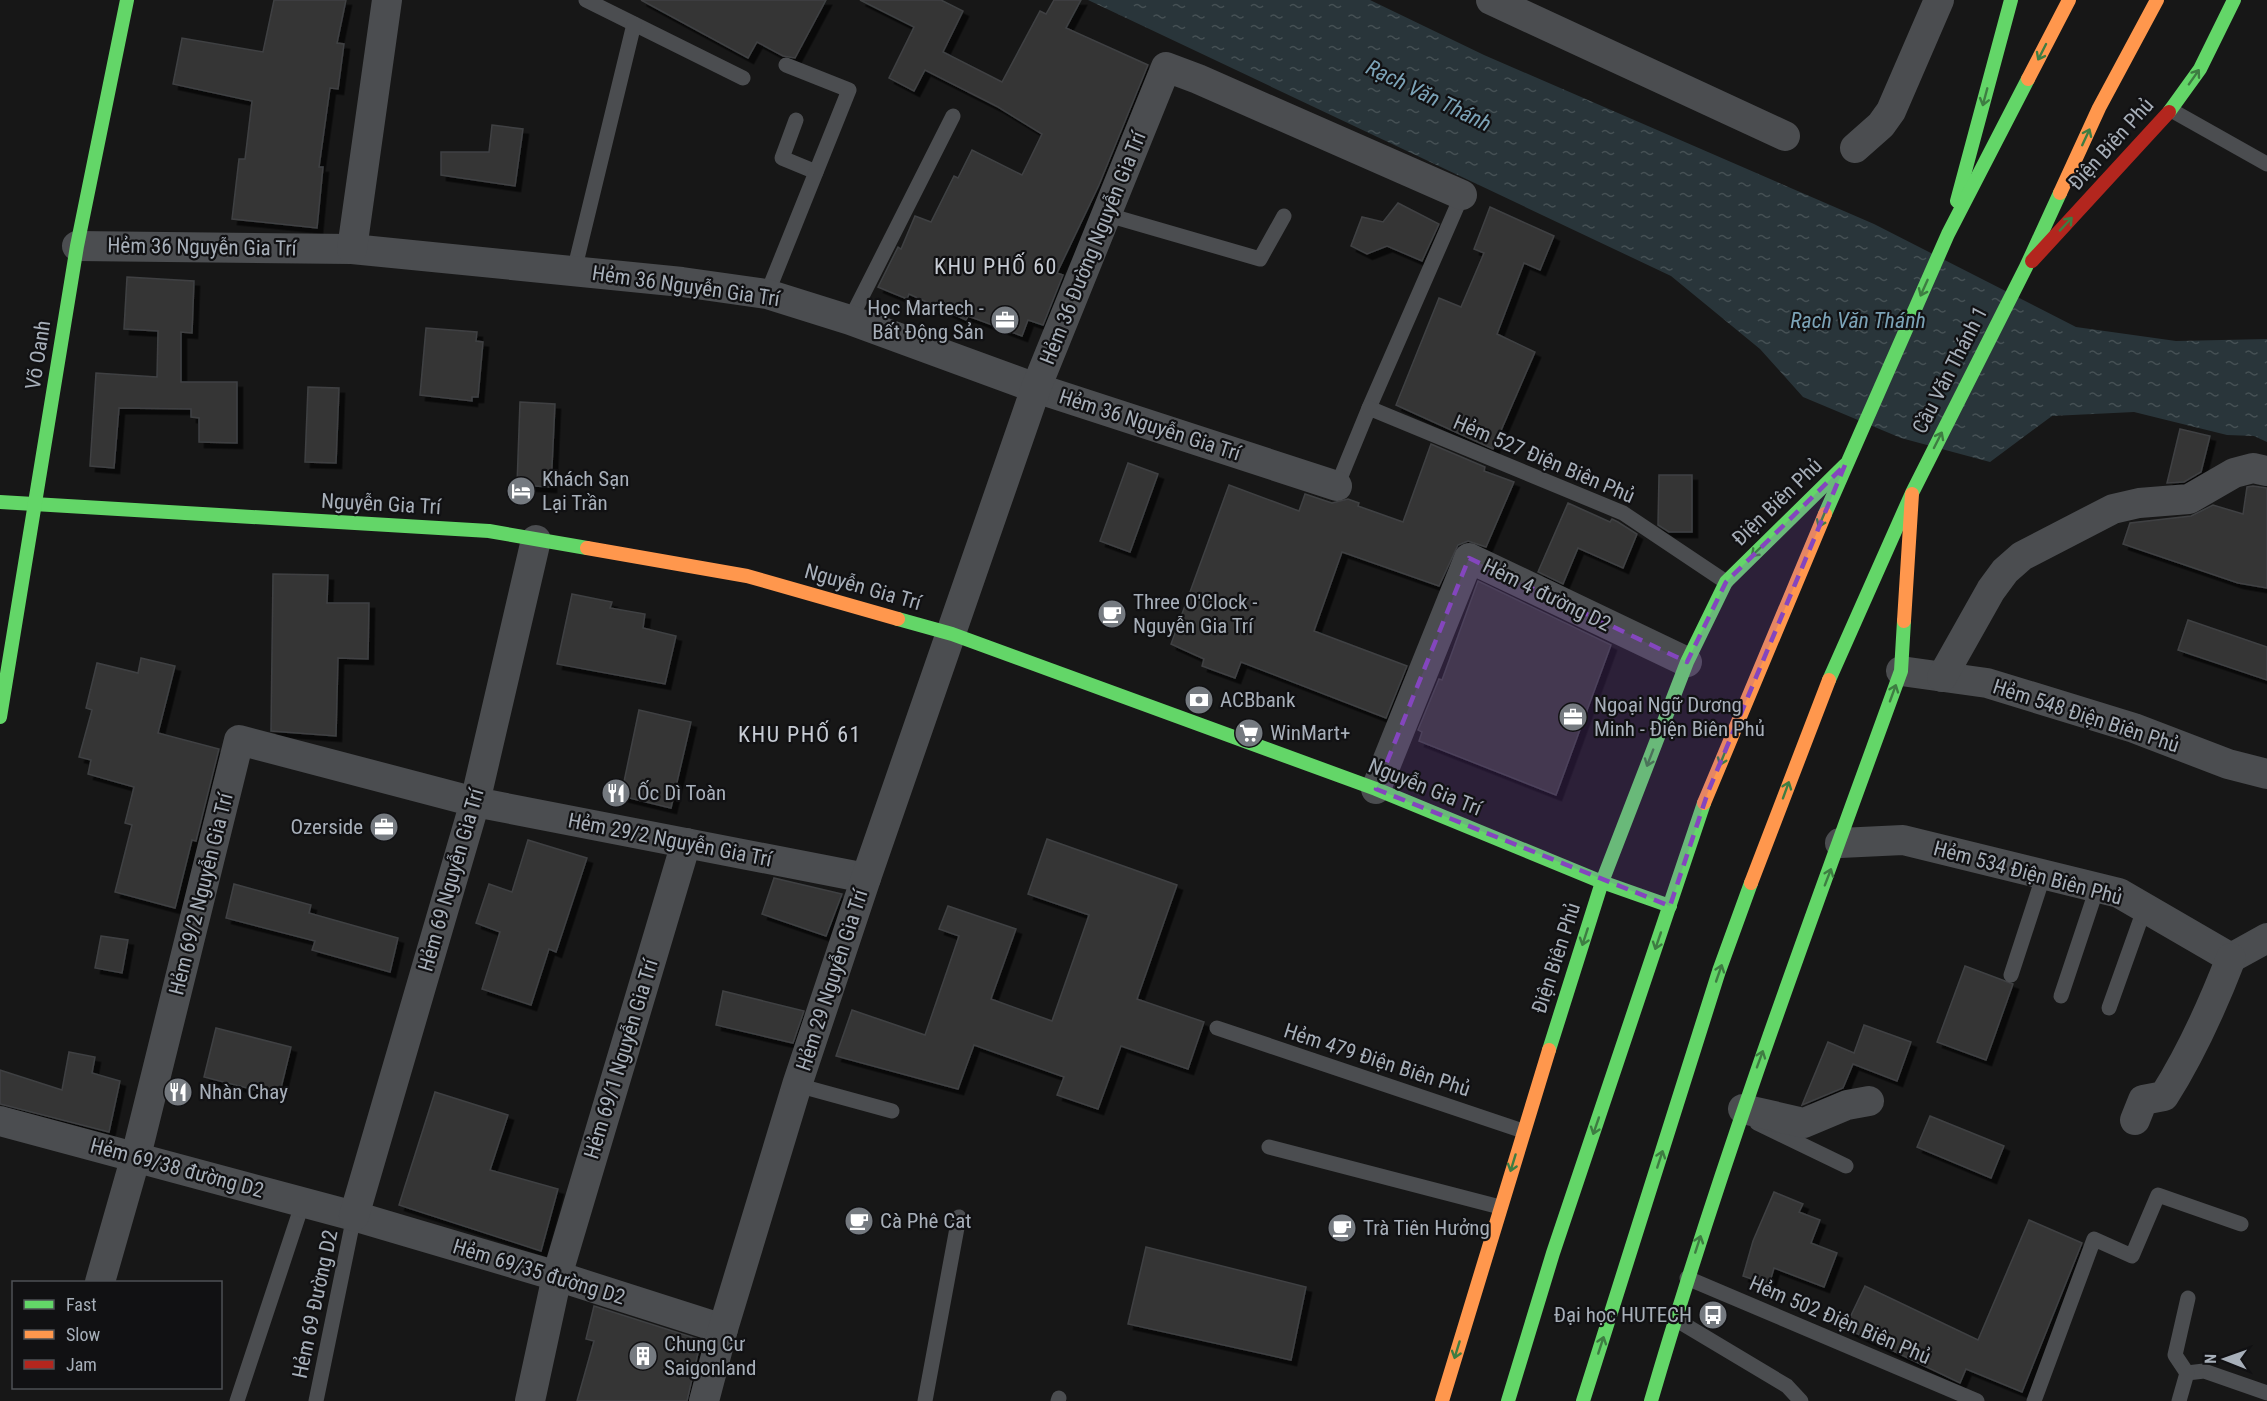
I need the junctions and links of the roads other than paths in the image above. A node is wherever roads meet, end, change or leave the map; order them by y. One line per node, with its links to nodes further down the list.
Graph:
1 (127, 0): 24 (main road, Võ Oanh)
2 (387, 0): 25 (street)
3 (586, 0): 10 (lane)
4 (1491, 0): 16 (street)
5 (1939, 0): 17 (street)
6 (2011, 0): 23 (main road, one-way to 23)
7 (2069, 0): 23 (main road, one-way to 23)
8 (2157, 0): 26 (main road, Điện Biên Phủ, one-way to 8)
9 (2234, 0): 13 (main road, Điện Biên Phủ, one-way to 9)
10 (634, 24): 12 (lane); 27 (lane)
11 (786, 65): 19 (lane)
12 (743, 78)
13 (2171, 110): 18 (lane); 26 (main road, Điện Biên Phủ, one-way to 13)
14 (953, 116): 29 (lane)
15 (796, 120): 19 (lane)
16 (1785, 136)
17 (1855, 148)
18 (2267, 164)
19 (816, 172): 28 (lane)
20 (1462, 195): 21 (street, Hẻm 36 Đường Nguyễn Gia Trí); 31 (lane)
21 (1108, 214): 22 (lane); 30 (street, Hẻm 36 Đường Nguyễn Gia Trí)
22 (1284, 216)
23 (1948, 234): 32 (main road, one-way to 32)
24 (77, 246): 25 (street, Hẻm 36 Nguyễn Gia Trí); 37 (main road, Võ Oanh)
25 (352, 249): 27 (street, Hẻm 36 Nguyễn Gia Trí)
26 (2026, 267): 35 (main road, Cầu Văn Thánh 1, one-way to 26)
27 (574, 271): 28 (street, Hẻm 36 Nguyễn Gia Trí)
28 (766, 294): 29 (street, Hẻm 36 Nguyễn Gia Trí)
29 (850, 320): 30 (street, Hẻm 36 Nguyễn Gia Trí)
30 (1036, 388): 34 (street, Hẻm 36 Nguyễn Gia Trí); 40 (street, Hẻm 36 Đường Nguyễn Gia Trí)
31 (1369, 408): 34 (lane); 39 (lane, Hẻm 527 Điện Biên Phủ)
32 (1845, 465): 39 (main road, Điện Biên Phủ, one-way to 39); 54 (main road, Điện Biên Phủ, one-way to 54)
33 (2267, 471): 43 (street)
34 (1337, 486)
35 (1912, 493): 42 (main road); 92 (main road, one-way to 35)
36 (0, 502): 37 (main road, Nguyễn Gia Trí)
37 (36, 504): 38 (main road, Nguyễn Gia Trí); 44 (main road, Võ Oanh)
38 (536, 540): 40 (main road, Nguyễn Gia Trí); 47 (street, Hẻm 69 Nguyễn Gia Trí)
39 (1726, 582): 41 (main road, Điện Biên Phủ)
40 (952, 634): 46 (main road, Nguyễn Gia Trí); 51 (street, Hẻm 29 Nguyễn Gia Trí)
41 (1687, 662): 46 (street, Hẻm 4 đường D2); 52 (main road, Điện Biên Phủ, one-way to 52)
42 (1901, 671): 43 (street, Hẻm 548 Điện Biên Phủ); 49 (main road, one-way to 42)
43 (1942, 677): 45 (street, Hẻm 548 Điện Biên Phủ)
44 (0, 717)
45 (2267, 774)
46 (1376, 789): 52 (main road, Nguyễn Gia Trí)
47 (475, 802): 48 (street, Hẻm 29/2 Nguyễn Gia Trí); 70 (street, Hẻm 69/2 Nguyễn Gia Trí); 74 (street, Hẻm 69 Nguyễn Gia Trí)
48 (686, 843): 51 (street, Hẻm 29/2 Nguyễn Gia Trí); 77 (street, Hẻm 69/1 Nguyễn Gia Trí)
49 (1840, 843): 50 (street, Hẻm 534 Điện Biên Phủ); 65 (main road, one-way to 49)
50 (2044, 874): 53 (street, Hẻm 534 Điện Biên Phủ); 58 (lane)
51 (866, 878): 62 (street, Hẻm 29 Nguyễn Gia Trí)
52 (1602, 882): 54 (main road, Nguyễn Gia Trí); 68 (main road, Điện Biên Phủ, one-way to 68)
53 (2097, 888): 55 (street, Hẻm 534 Điện Biên Phủ); 59 (lane)
54 (1670, 906): 91 (main road, Điện Biên Phủ, one-way to 91)
55 (2145, 908): 57 (street, Hẻm 534 Điện Biên Phủ); 60 (lane)
56 (2267, 938): 57 (street)
57 (2231, 958): 66 (street)
58 (2012, 975)
59 (2061, 996)
60 (2109, 1008)
61 (1217, 1029): 68 (lane, Hẻm 479 Điện Biên Phủ)
62 (797, 1085): 64 (lane); 82 (street, Hẻm 29 Nguyễn Gia Trí)
63 (1869, 1101): 65 (street)
64 (892, 1111)
65 (1742, 1112): 71 (lane); 78 (main road, one-way to 65)
66 (2135, 1120)
67 (0, 1121): 70 (street, Hẻm 69/38 đường D2)
68 (1523, 1131): 73 (main road, Điện Biên Phủ, one-way to 73)
69 (1269, 1146): 73 (lane)
70 (136, 1156): 72 (street, Hẻm 69/38 đường D2); 79 (street, Hẻm 69/2 Nguyễn Gia Trí)
71 (1846, 1166)
72 (303, 1202): 74 (street, Hẻm 69/38 đường D2); 85 (lane)
73 (1500, 1207): 90 (main road, Điện Biên Phủ, one-way to 90)
74 (354, 1216): 77 (street, Hẻm 69/35 đường D2); 86 (lane, Hẻm 69 Đường D2)
75 (959, 1217): 89 (lane)
76 (2241, 1224): 96 (lane)
77 (557, 1276): 82 (street, Hẻm 69/35 đường D2); 87 (street, Hẻm 69/1 Nguyễn Gia Trí)
78 (1687, 1278): 81 (main road); 95 (lane, Hẻm 502 Điện Biên Phủ)
79 (100, 1281)
80 (2188, 1298): 83 (lane)
81 (1675, 1319): 93 (main road); 94 (lane)
82 (723, 1329): 88 (street, Hẻm 29 Nguyễn Gia Trí)
83 (2187, 1373): 84 (lane); 97 (lane)
84 (2267, 1393)
85 (237, 1401)
86 (316, 1401)
87 (530, 1401)
88 (704, 1401)
89 (925, 1401)
90 (1442, 1401)
91 (1508, 1401)
92 (1583, 1401)
93 (1651, 1401)
94 (1801, 1401)
95 (1977, 1401)
96 (2034, 1401)
97 (2179, 1401)

